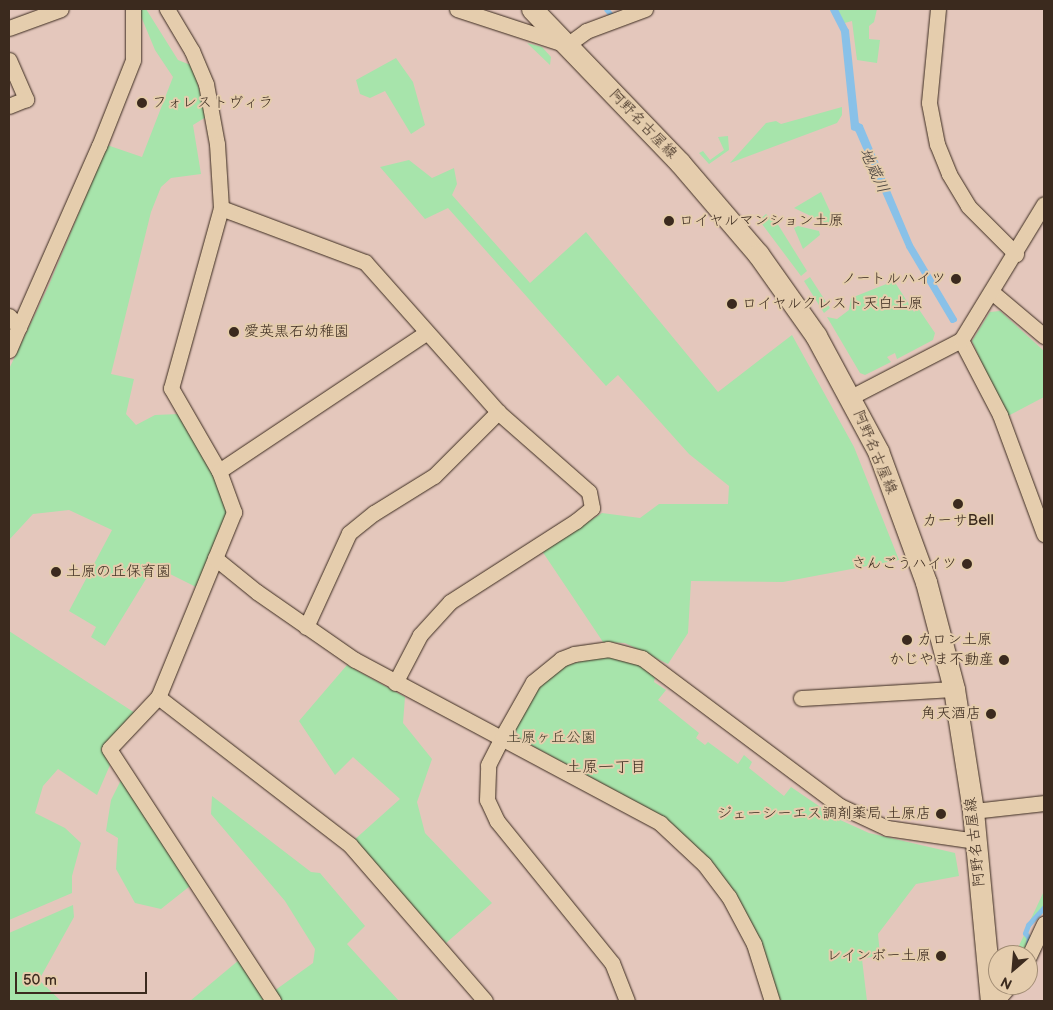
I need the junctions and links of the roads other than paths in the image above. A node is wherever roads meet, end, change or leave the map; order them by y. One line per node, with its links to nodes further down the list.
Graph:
1 (61, 9): 8 (street)
2 (133, 9): 17 (street)
3 (167, 9): 13 (street)
4 (457, 9): 9 (street)
5 (532, 9): 9 (main road, 阿野名古屋線)
6 (645, 9): 9 (street)
7 (938, 9): 14 (street)
8 (9, 28)
9 (567, 45): 22 (main road, 阿野名古屋線)
10 (9, 60): 11 (street)
11 (9, 106)
12 (1044, 204): 14 (street)
13 (221, 208): 18 (street); 24 (street)
14 (1016, 254): 15 (street)
15 (992, 293): 19 (street); 20 (street)
16 (9, 316): 17 (street)
17 (20, 327): 21 (street)
18 (426, 333): 23 (street); 24 (street)
19 (1044, 336)
20 (961, 340): 22 (street); 25 (street)
21 (9, 350)
22 (851, 397): 29 (main road, 阿野名古屋線)
23 (498, 412): 27 (street); 28 (street)
24 (219, 472): 26 (street)
25 (1044, 534)
26 (215, 558): 27 (street); 30 (street)
27 (306, 628): 28 (street)
28 (395, 683): 32 (street)
29 (954, 689): 31 (street); 34 (main road, 阿野名古屋線)
30 (158, 697): 38 (street); 39 (street)
31 (801, 698)
32 (502, 737): 35 (street); 40 (street); 41 (street)
33 (1044, 803): 34 (street)
34 (973, 811): 35 (main road, 阿野名古屋線)
35 (976, 841): 42 (main road, 阿野名古屋線)
36 (1044, 923): 37 (street)
37 (1034, 945)
38 (274, 1001)
39 (485, 1001)
40 (626, 1001)
41 (772, 1001)
42 (991, 1001)

